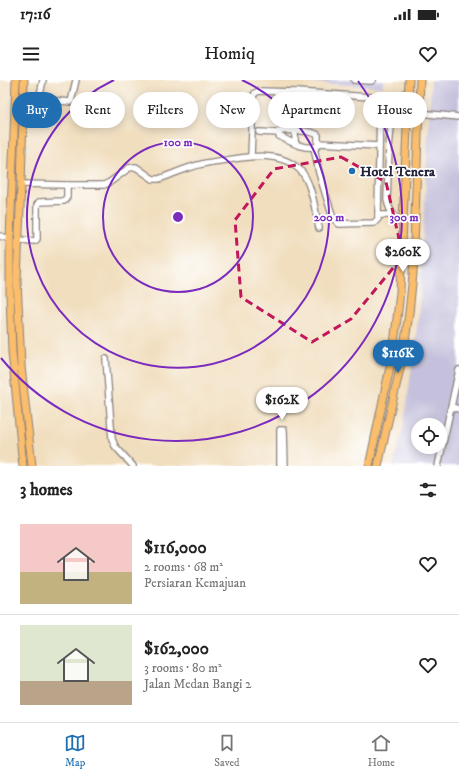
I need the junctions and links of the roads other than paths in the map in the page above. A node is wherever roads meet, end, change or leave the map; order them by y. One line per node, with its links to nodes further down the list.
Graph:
1 (16, 80): 37 (main road)
2 (24, 80): 10 (main road)
3 (43, 80): 11 (street)
4 (76, 80): 15 (street)
5 (354, 80): 6 (street)
6 (373, 80)
7 (409, 80): 9 (main road)
8 (420, 80): 14 (main road)
9 (409, 89): 13 (street); 34 (main road)
10 (24, 92)
11 (41, 92)
12 (296, 92): 29 (street)
13 (406, 92)
14 (419, 92)
15 (62, 101)
16 (429, 114): 17 (street)
17 (459, 117)
18 (23, 128): 30 (main road)
19 (295, 128): 23 (street)
20 (379, 128): 28 (street)
21 (391, 128): 33 (street)
22 (417, 128): 49 (main road)
23 (295, 131): 25 (street); 26 (street); 27 (street)
24 (259, 132): 25 (street)
25 (279, 133): 26 (street)
26 (295, 143): 27 (street)
27 (316, 145): 28 (street); 32 (street)
28 (379, 146): 32 (street)
29 (251, 156): 31 (street); 35 (street)
30 (22, 184): 31 (street); 38 (main road)
31 (67, 185): 38 (street)
32 (378, 215): 33 (street)
33 (393, 215): 34 (street)
34 (403, 225): 48 (main road)
35 (319, 228)
36 (0, 236): 37 (street)
37 (10, 239): 43 (main road)
38 (18, 240): 44 (main road)
39 (106, 359): 45 (street)
40 (459, 370): 41 (street)
41 (451, 407): 42 (street); 50 (street)
42 (459, 409)
43 (23, 466)
44 (32, 466)
45 (133, 466)
46 (280, 466): 47 (street)
47 (285, 466)
48 (369, 466)
49 (376, 466)
50 (438, 466)

